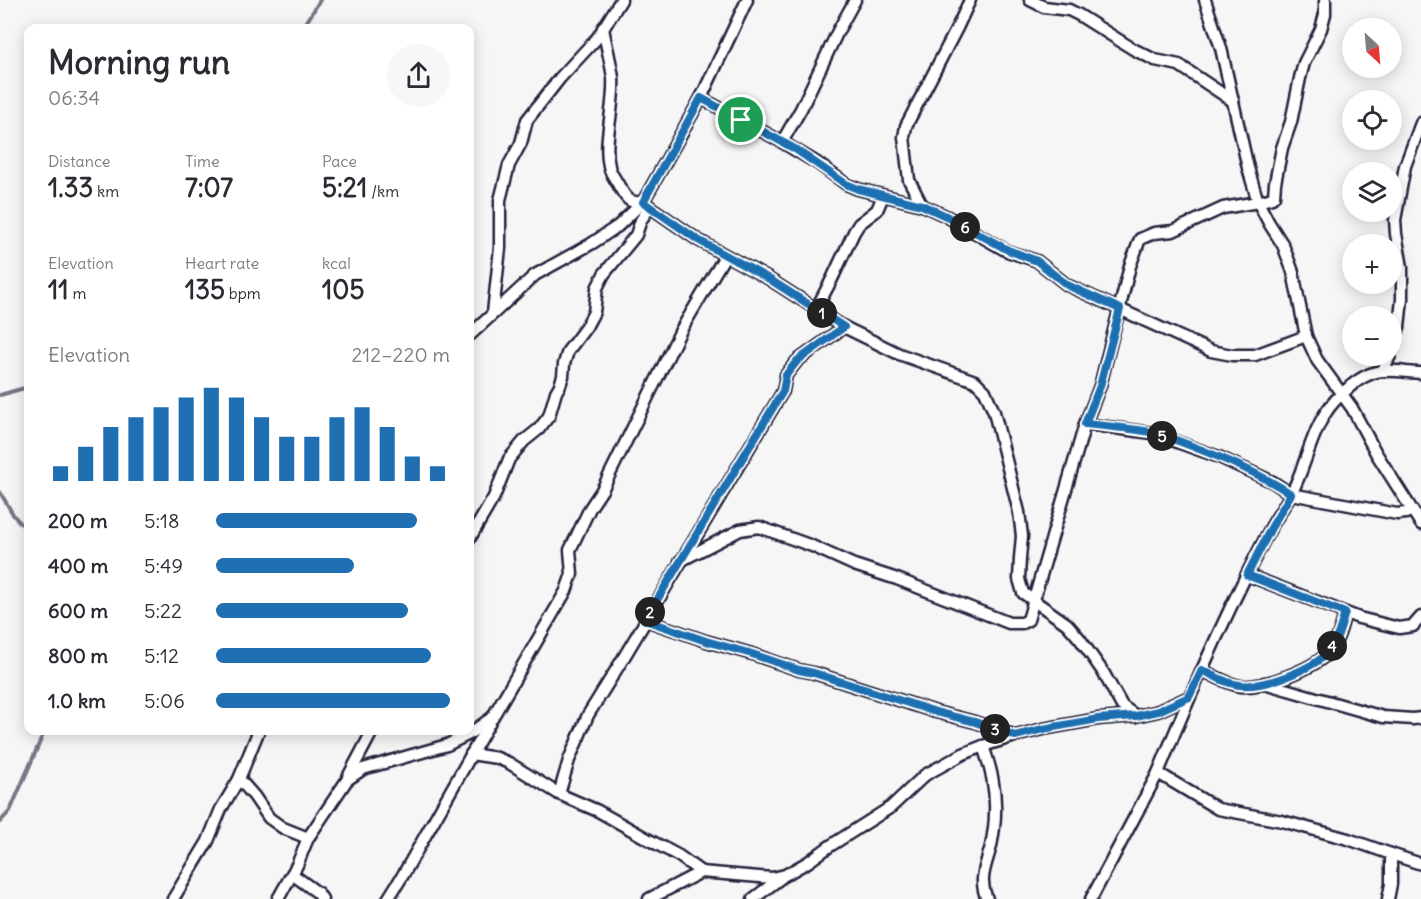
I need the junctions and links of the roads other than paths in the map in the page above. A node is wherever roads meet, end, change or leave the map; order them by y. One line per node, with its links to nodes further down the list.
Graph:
1 (621, 0): 8 (street)
2 (747, 0): 9 (street)
3 (855, 0): 12 (street)
4 (970, 0): 16 (street)
5 (1030, 0): 10 (street)
6 (1205, 0): 10 (street)
7 (1325, 0): 14 (street)
8 (603, 28): 15 (street); 21 (street)
9 (701, 98): 12 (street); 15 (street)
10 (1233, 101): 14 (street)
11 (1421, 124): 18 (street)
12 (782, 142): 13 (street)
13 (883, 196): 16 (street); 19 (street)
14 (1258, 202): 20 (street); 24 (street)
15 (647, 204): 17 (street); 21 (street); 33 (street)
16 (922, 205): 20 (street)
17 (725, 256): 19 (street); 44 (street)
18 (1401, 306)
19 (816, 309): 22 (street)
20 (1120, 309): 24 (street); 29 (street)
21 (493, 313): 23 (street)
22 (844, 327): 34 (street); 36 (street)
23 (474, 331)
24 (1306, 336): 28 (street)
25 (1385, 366): 26 (street)
26 (1383, 370): 27 (street); 28 (street)
27 (1421, 373)
28 (1341, 394): 30 (street); 31 (street)
29 (1085, 424): 30 (street); 36 (street)
30 (1291, 494): 31 (street); 35 (street)
31 (1412, 510): 32 (street)
32 (1421, 524)
33 (474, 531)
34 (680, 561): 36 (street); 39 (street)
35 (1247, 575): 37 (street); 40 (street)
36 (1034, 600): 43 (street)
37 (1345, 613): 38 (street); 41 (street)
38 (1421, 617)
39 (645, 620): 50 (street); 56 (street)
40 (1202, 670): 41 (street); 42 (street)
41 (1264, 683): 45 (street)
42 (1189, 697): 43 (street); 53 (street)
43 (1136, 716): 50 (street)
44 (492, 718): 46 (street); 52 (street)
45 (1421, 718)
46 (474, 731)
47 (257, 735): 54 (street)
48 (370, 735): 55 (street)
49 (467, 735): 55 (street)
50 (1015, 736): 51 (street)
51 (983, 746): 62 (street); 69 (street)
52 (471, 754): 56 (street); 66 (street)
53 (1158, 773): 58 (street); 70 (street)
54 (238, 779): 57 (street); 63 (street)
55 (347, 780): 57 (street)
56 (559, 794): 60 (street)
57 (308, 838): 61 (street)
58 (1391, 854): 59 (street); 71 (street)
59 (1421, 864)
60 (701, 872): 62 (street); 67 (street)
61 (292, 874): 64 (street); 65 (street)
62 (785, 875): 68 (street)
63 (173, 899)
64 (278, 899)
65 (322, 899)
66 (388, 899)
67 (649, 899)
68 (753, 899)
69 (987, 899)
70 (1091, 899)
71 (1388, 899)

